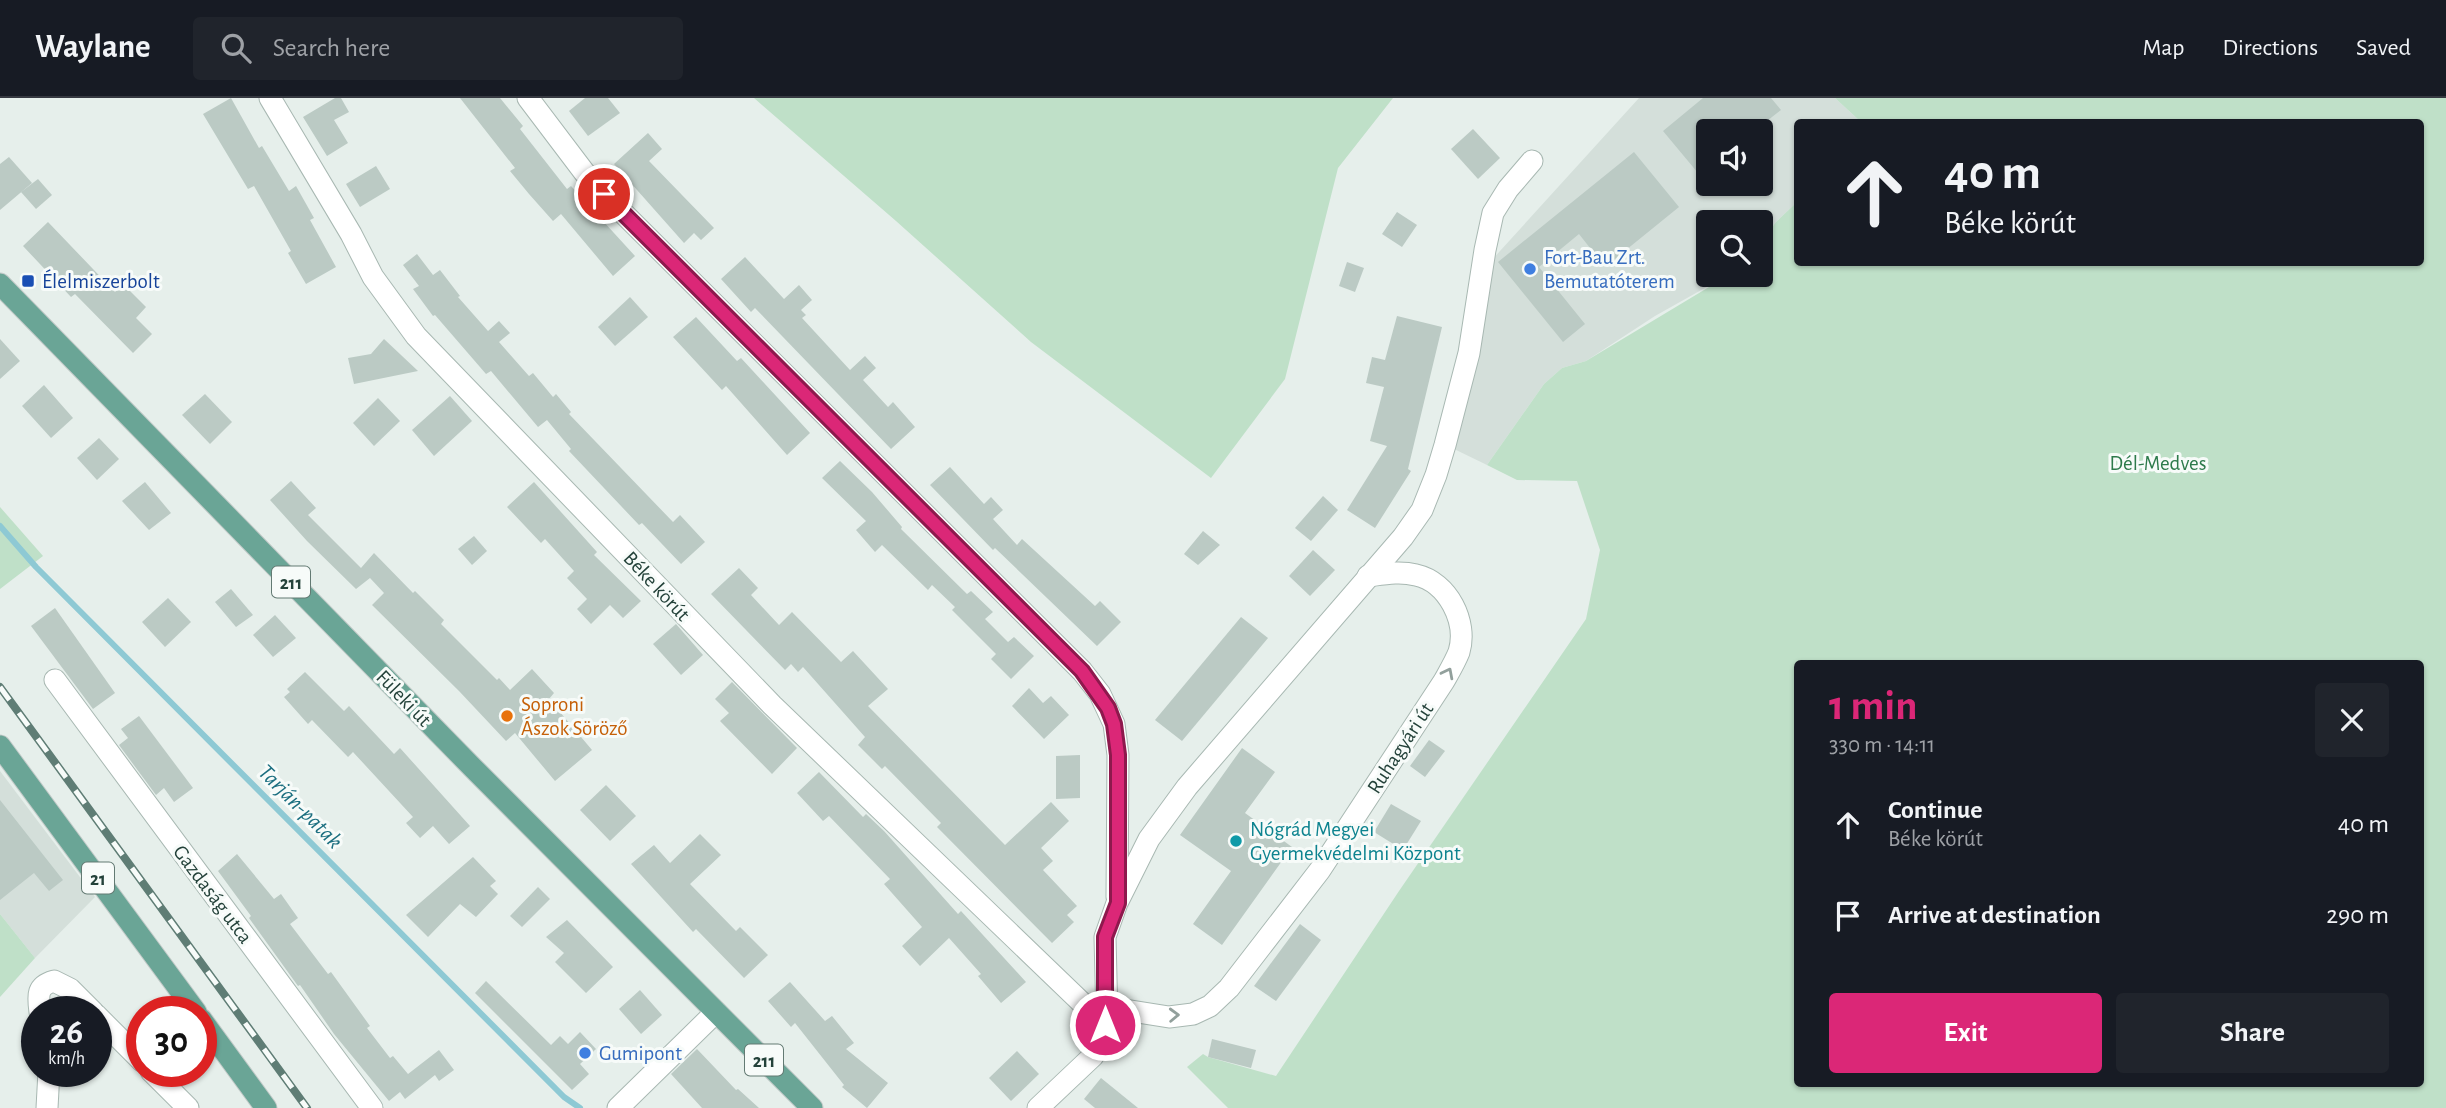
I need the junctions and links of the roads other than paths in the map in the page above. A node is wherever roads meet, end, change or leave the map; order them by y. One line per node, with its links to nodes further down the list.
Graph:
1 (270, 98): 13 (street, Béke körút)
2 (528, 98): 8 (street)
3 (1532, 162): 5 (street)
4 (0, 284): 12 (main road, Füleki út / 211)
5 (1367, 576): 8 (street); 13 (street, Ruhagyári út, one-way to 5)
6 (55, 680): 23 (street, Gazdaság utca)
7 (0, 746): 11 (main road, 21)
8 (1118, 903): 13 (street)
9 (38, 996): 10 (street)
10 (77, 996)
11 (184, 996)
12 (716, 1012): 19 (street); 24 (main road, Füleki út / 211)
13 (1106, 1016): 25 (street)
14 (112, 1030): 16 (street)
15 (217, 1041): 22 (main road)
16 (126, 1045)
17 (48, 1087): 20 (street)
18 (167, 1087): 21 (street)
19 (619, 1107)
20 (47, 1108)
21 (188, 1108)
22 (266, 1108)
23 (372, 1108)
24 (812, 1108)
25 (1038, 1108)

